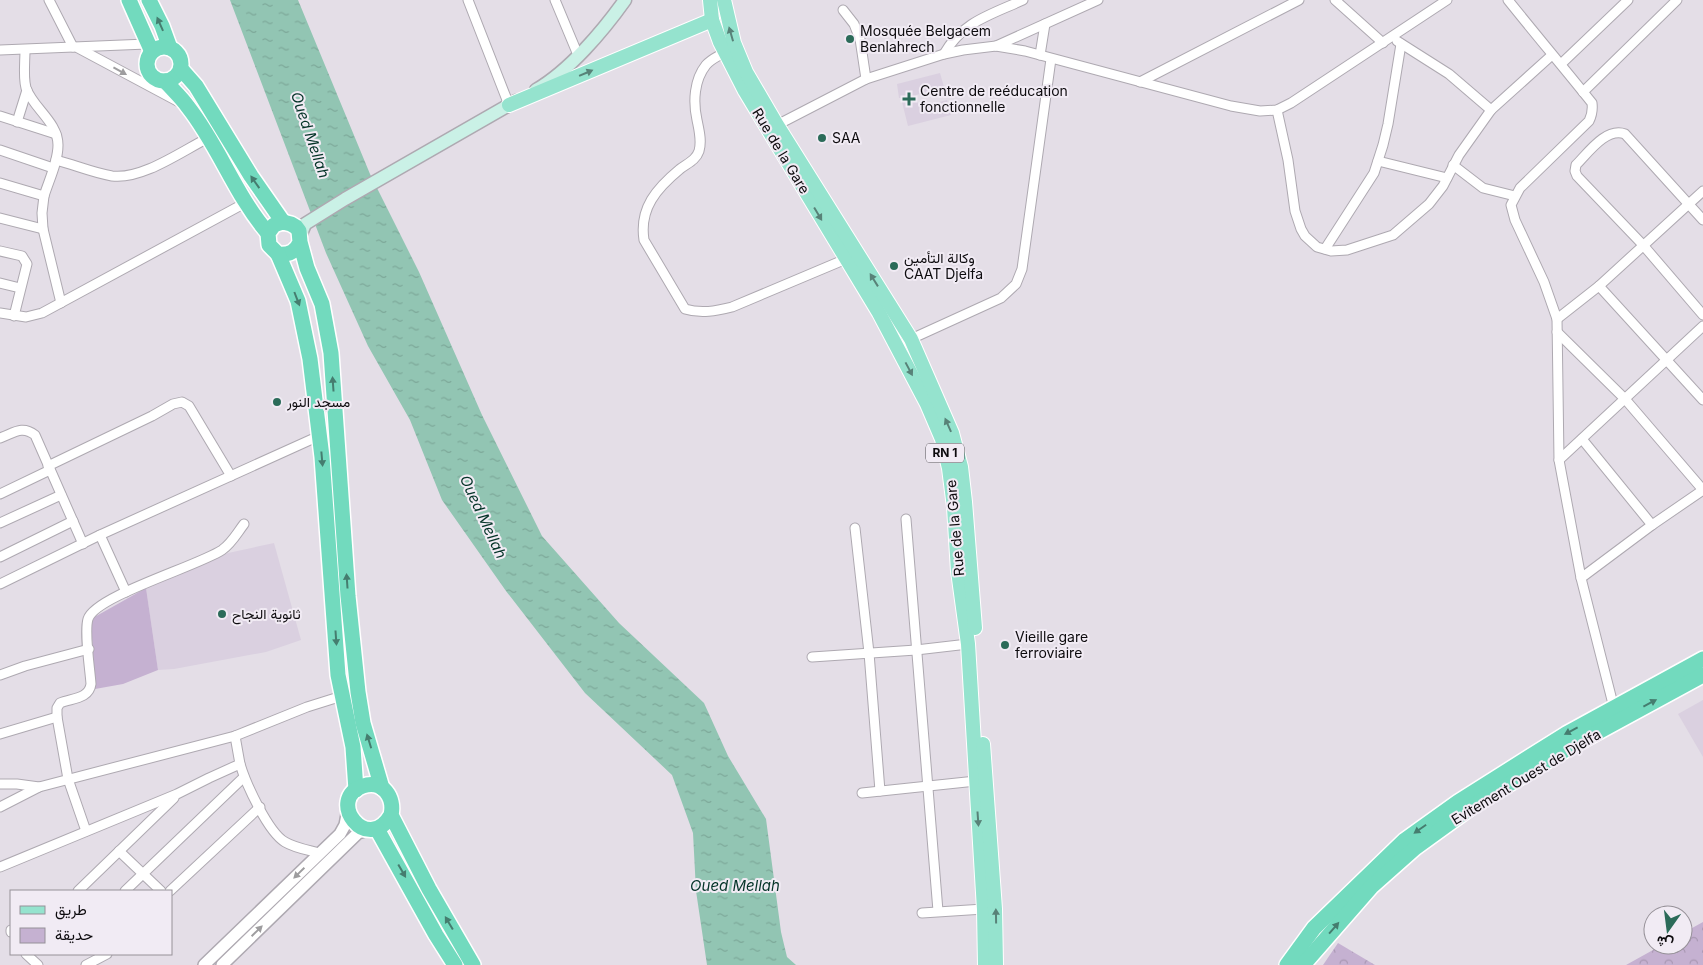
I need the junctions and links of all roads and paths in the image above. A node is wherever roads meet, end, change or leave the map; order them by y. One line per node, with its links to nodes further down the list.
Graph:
1 (49, 0): 24 (street)
2 (129, 0): 25 (highway)
3 (149, 0): 26 (highway, one-way to 3)
4 (468, 0): 42 (street)
5 (555, 0): 31 (street)
6 (625, 0): 31 (main road)
7 (710, 0): 18 (main road, Rue de la Gare / RN 1)
8 (724, 0): 48 (main road, Rue de la Gare / RN 1, one-way to 8)
9 (1023, 0): 30 (street)
10 (1098, 0): 19 (street)
11 (1299, 0): 39 (street)
12 (1335, 0): 21 (street)
13 (1447, 0): 20 (street)
14 (1508, 0): 33 (street)
15 (1628, 0): 35 (street)
16 (1677, 0): 41 (street)
17 (843, 10): 37 (street)
18 (712, 20): 29 (main road, Rue de la Gare / RN 1); 42 (main road, one-way to 18)
19 (1046, 24): 23 (street); 32 (street)
20 (1392, 38): 21 (street); 22 (street)
21 (1383, 43): 44 (street)
22 (1401, 44): 45 (street); 52 (street)
23 (996, 46): 30 (street); 32 (street)
24 (75, 47): 25 (street); 28 (street); 43 (street, one-way to 43)
25 (150, 48): 26 (highway); 38 (highway)
26 (170, 48): 36 (highway)
27 (0, 50): 28 (street)
28 (25, 50): 40 (street)
29 (725, 52): 48 (main road, Rue de la Gare / RN 1); 71 (street)
30 (944, 54): 37 (street)
31 (578, 55): 42 (main road)
32 (1040, 55): 34 (street)
33 (1552, 55): 35 (street); 45 (street)
34 (1051, 58): 39 (street); 82 (street)
35 (1561, 64): 41 (street)
36 (181, 69): 38 (highway); 65 (highway, one-way to 36)
37 (866, 78): 48 (street)
38 (165, 81): 43 (highway)
39 (1140, 82): 44 (street)
40 (27, 90): 47 (street); 49 (street)
41 (1583, 92): 59 (street)
42 (509, 105): 65 (main road)
43 (188, 107): 50 (highway)
44 (1277, 110): 68 (street)
45 (1491, 110): 54 (street)
46 (0, 116): 47 (street)
47 (17, 122): 49 (street)
48 (773, 128): 71 (main road, Rue de la Gare / RN 1, one-way to 71); 82 (main road, Rue de la Gare / RN 1, one-way to 48)
49 (56, 134): 53 (street)
50 (208, 138): 53 (street); 60 (highway)
51 (0, 150): 53 (street)
52 (1378, 161): 55 (street); 68 (street)
53 (54, 164): 58 (street)
54 (1453, 165): 55 (street); 59 (street)
55 (1447, 178): 68 (street)
56 (0, 184): 58 (street)
57 (1703, 191): 61 (street)
58 (44, 196): 64 (street)
59 (1515, 196): 79 (street)
60 (246, 203): 66 (highway); 75 (street)
61 (1689, 204): 63 (street); 67 (street); 67 (street)
62 (0, 218): 64 (street)
63 (1703, 220)
64 (43, 229): 75 (street)
65 (296, 230): 66 (highway); 70 (highway); 128 (highway, one-way to 65)
66 (268, 233): 70 (highway)
67 (1643, 245): 73 (street); 77 (street)
68 (1325, 249)
69 (0, 251): 74 (street)
70 (278, 254): 87 (highway, one-way to 87)
71 (846, 259): 83 (main road, Rue de la Gare / RN 1)
72 (0, 283): 74 (street)
73 (1599, 286): 79 (street); 84 (street)
74 (20, 288): 78 (street)
75 (61, 303): 78 (street)
76 (0, 312): 78 (street)
77 (1703, 315)
78 (14, 316)
79 (1557, 319): 81 (street)
80 (1703, 326): 84 (street)
81 (1557, 332): 85 (street); 90 (street)
82 (911, 339): 83 (street); 160 (main road, Rue de la Gare / RN 1, one-way to 82)
83 (897, 348): 108 (main road, Rue de la Gare / RN 1, one-way to 108)
84 (1667, 359): 85 (street); 86 (street)
85 (1625, 399): 89 (street); 93 (street)
86 (1703, 400)
87 (319, 436): 92 (street); 116 (highway, one-way to 116)
88 (0, 438): 91 (street)
89 (1582, 439): 90 (street); 100 (street)
90 (1559, 460): 105 (street)
91 (49, 468): 92 (street); 94 (street); 95 (street)
92 (231, 476): 102 (street)
93 (1703, 490): 100 (street)
94 (0, 494)
95 (61, 495): 97 (street); 98 (street)
96 (906, 519): 110 (street)
97 (73, 521): 103 (street); 104 (street)
98 (0, 523)
99 (244, 524): 107 (street)
100 (1652, 525): 105 (street)
101 (855, 528): 111 (street)
102 (100, 536): 103 (street); 107 (street)
103 (83, 544): 106 (street)
104 (0, 557)
105 (1582, 578): 117 (street)
106 (0, 584)
107 (126, 592): 109 (street)
108 (968, 644): 110 (street); 124 (main road, Rue de la Gare / RN 1)
109 (89, 649): 114 (street); 118 (street)
110 (916, 650): 111 (street); 127 (street)
111 (869, 653): 112 (street); 130 (street)
112 (812, 657)
113 (1703, 659): 117 (highway, Evitement Ouest de Djelfa)
114 (0, 675)
115 (1703, 675): 117 (highway, Evitement Ouest de Djelfa, one-way to 115)
116 (342, 696): 120 (street); 129 (highway)
117 (1616, 715): 150 (highway, one-way to 150); 163 (highway, Evitement Ouest de Djelfa, one-way to 117)
118 (57, 718): 119 (street); 123 (street)
119 (0, 734)
120 (235, 736): 121 (street); 123 (street)
121 (240, 764): 122 (street); 132 (street)
122 (244, 777): 134 (street); 142 (street)
123 (68, 779): 126 (street); 138 (street)
124 (976, 781): 127 (street); 147 (main road, Rue de la Gare / RN 1, one-way to 147)
125 (0, 784): 126 (street)
126 (39, 787): 133 (street)
127 (928, 787): 130 (street); 149 (street)
128 (382, 788): 129 (highway); 136 (highway)
129 (356, 790): 135 (highway)
130 (880, 791): 131 (street)
131 (862, 793)
132 (178, 794): 138 (street); 139 (street)
133 (0, 807)
134 (260, 807): 140 (street); 146 (street)
135 (348, 809): 137 (highway); 140 (street)
136 (391, 815): 137 (highway); 158 (highway, one-way to 136)
137 (374, 829): 156 (street, one-way to 137); 157 (highway, one-way to 157)
138 (86, 831): 141 (street)
139 (120, 851): 142 (street); 143 (street)
140 (319, 853): 155 (street, one-way to 155)
141 (0, 867)
142 (144, 874): 144 (street); 145 (street)
143 (79, 890)
144 (126, 890)
145 (160, 890)
146 (171, 890)
147 (984, 910): 149 (street); 159 (main road, Rue de la Gare / RN 1)
148 (922, 912): 149 (street)
149 (938, 912)
150 (1314, 928): 161 (highway); 162 (highway)
151 (27, 955): 153 (street)
152 (105, 955): 154 (street)
153 (38, 965)
154 (86, 965)
155 (204, 965)
156 (222, 965)
157 (455, 965)
158 (473, 965)
159 (985, 965)
160 (996, 965)
161 (1282, 965)
162 (1287, 965)
163 (1303, 965)

